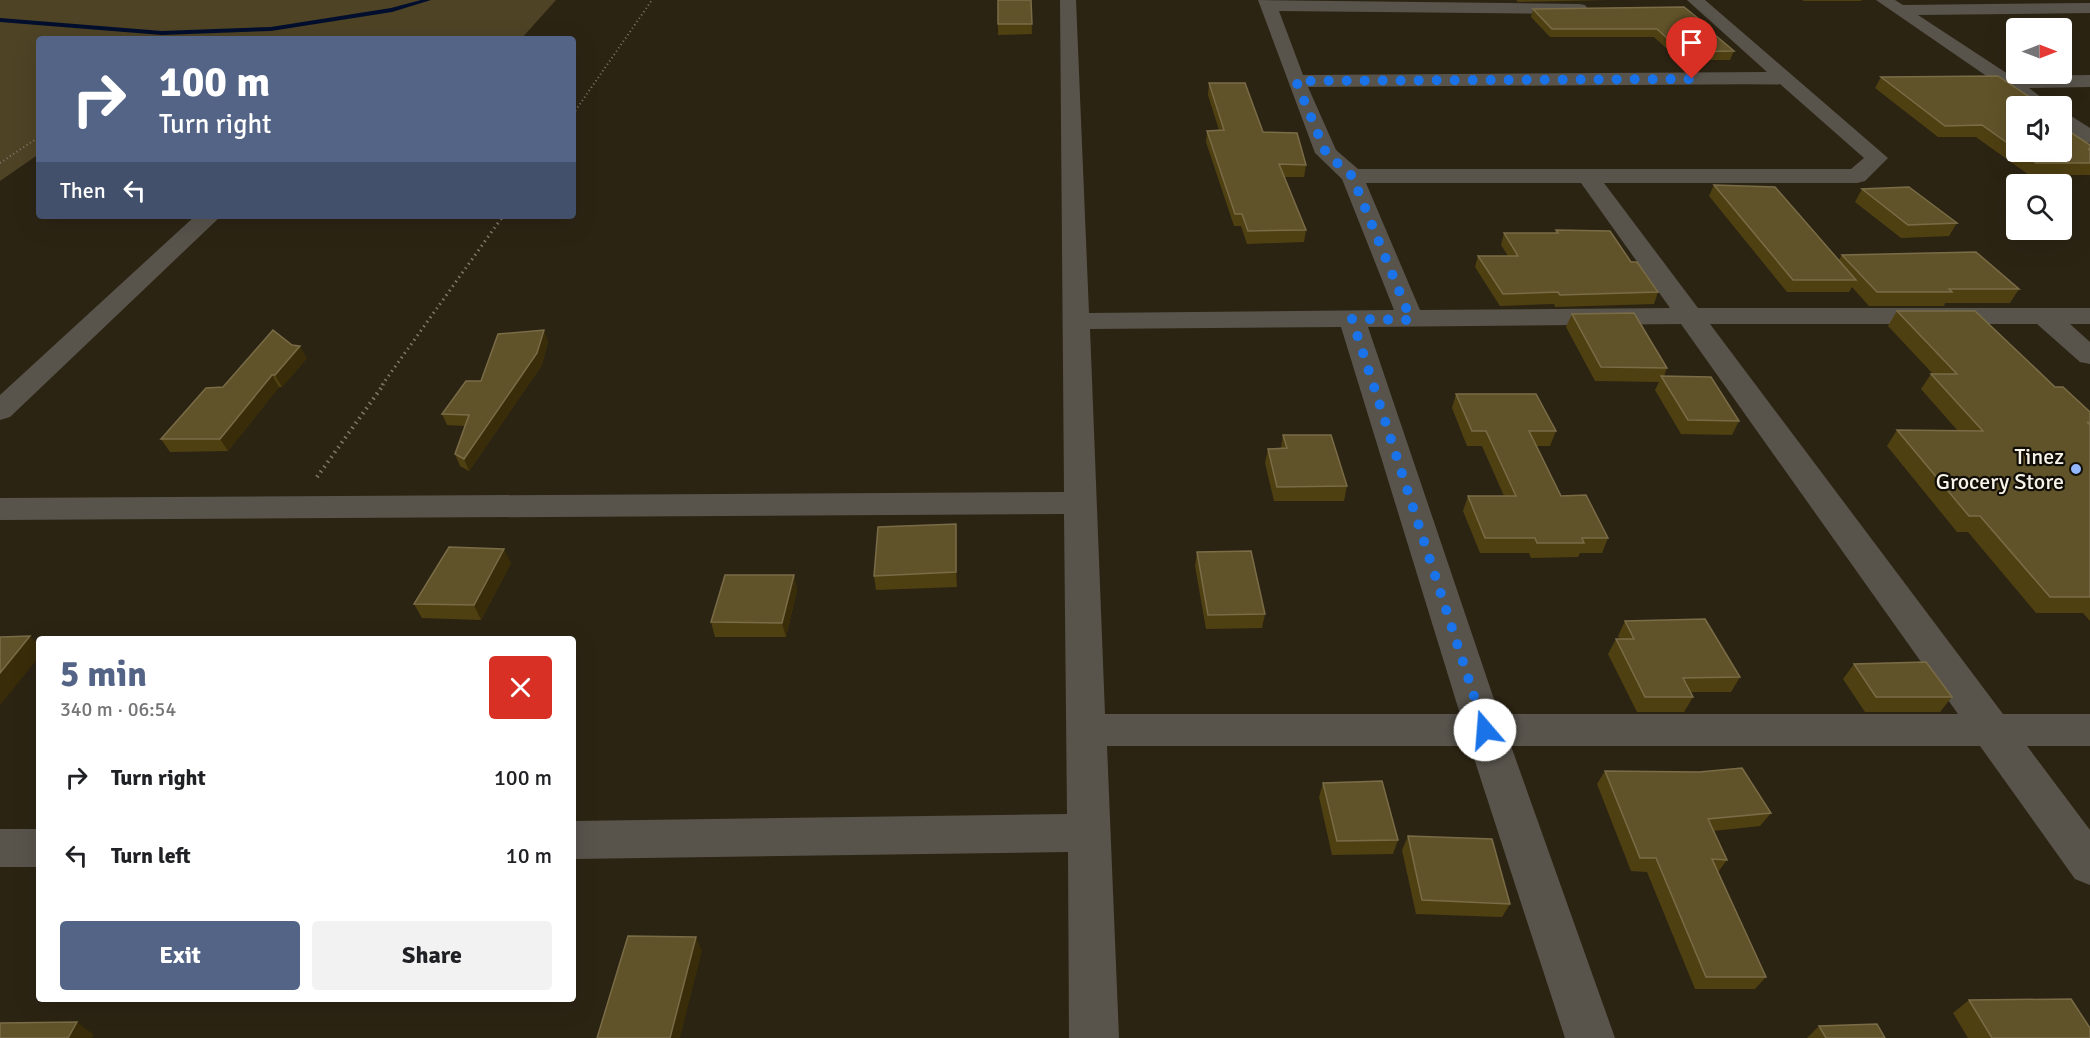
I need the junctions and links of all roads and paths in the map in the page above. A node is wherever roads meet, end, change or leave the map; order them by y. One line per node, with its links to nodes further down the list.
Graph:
1 (651, 0): 13 (path)
2 (1068, 0): 27 (street)
3 (1268, 3): 6 (street); 9 (street)
4 (1693, 5): 8 (street)
5 (1891, 5): 7 (street); 11 (street)
6 (1596, 9)
7 (2090, 9)
8 (1786, 78): 9 (street); 19 (street)
9 (1296, 81): 18 (street)
10 (2090, 81): 11 (street)
11 (2005, 82): 12 (street)
12 (2027, 96)
13 (576, 110)
14 (2072, 125): 15 (street)
15 (2090, 137)
16 (36, 139): 17 (path)
17 (0, 163)
18 (1352, 176): 19 (street); 26 (street)
19 (1589, 178): 23 (street)
20 (206, 219): 29 (street)
21 (501, 219): 31 (path)
22 (2043, 315): 23 (street); 24 (street); 28 (street)
23 (1692, 316): 26 (street); 35 (street)
24 (2090, 316)
25 (1352, 319): 26 (street); 27 (street); 34 (street)
26 (1411, 320)
27 (1076, 321): 30 (street)
28 (2090, 356)
29 (0, 411)
30 (1080, 503): 31 (street); 33 (street)
31 (296, 507): 32 (street)
32 (0, 509)
33 (1086, 730): 34 (street); 37 (street)
34 (1485, 730): 35 (street); 43 (street)
35 (1989, 730): 36 (street); 41 (street)
36 (2090, 730)
37 (1089, 832): 38 (street); 42 (street)
38 (576, 840)
39 (0, 848): 40 (street)
40 (36, 848)
41 (2090, 865)
42 (1094, 1038)
43 (1590, 1038)

